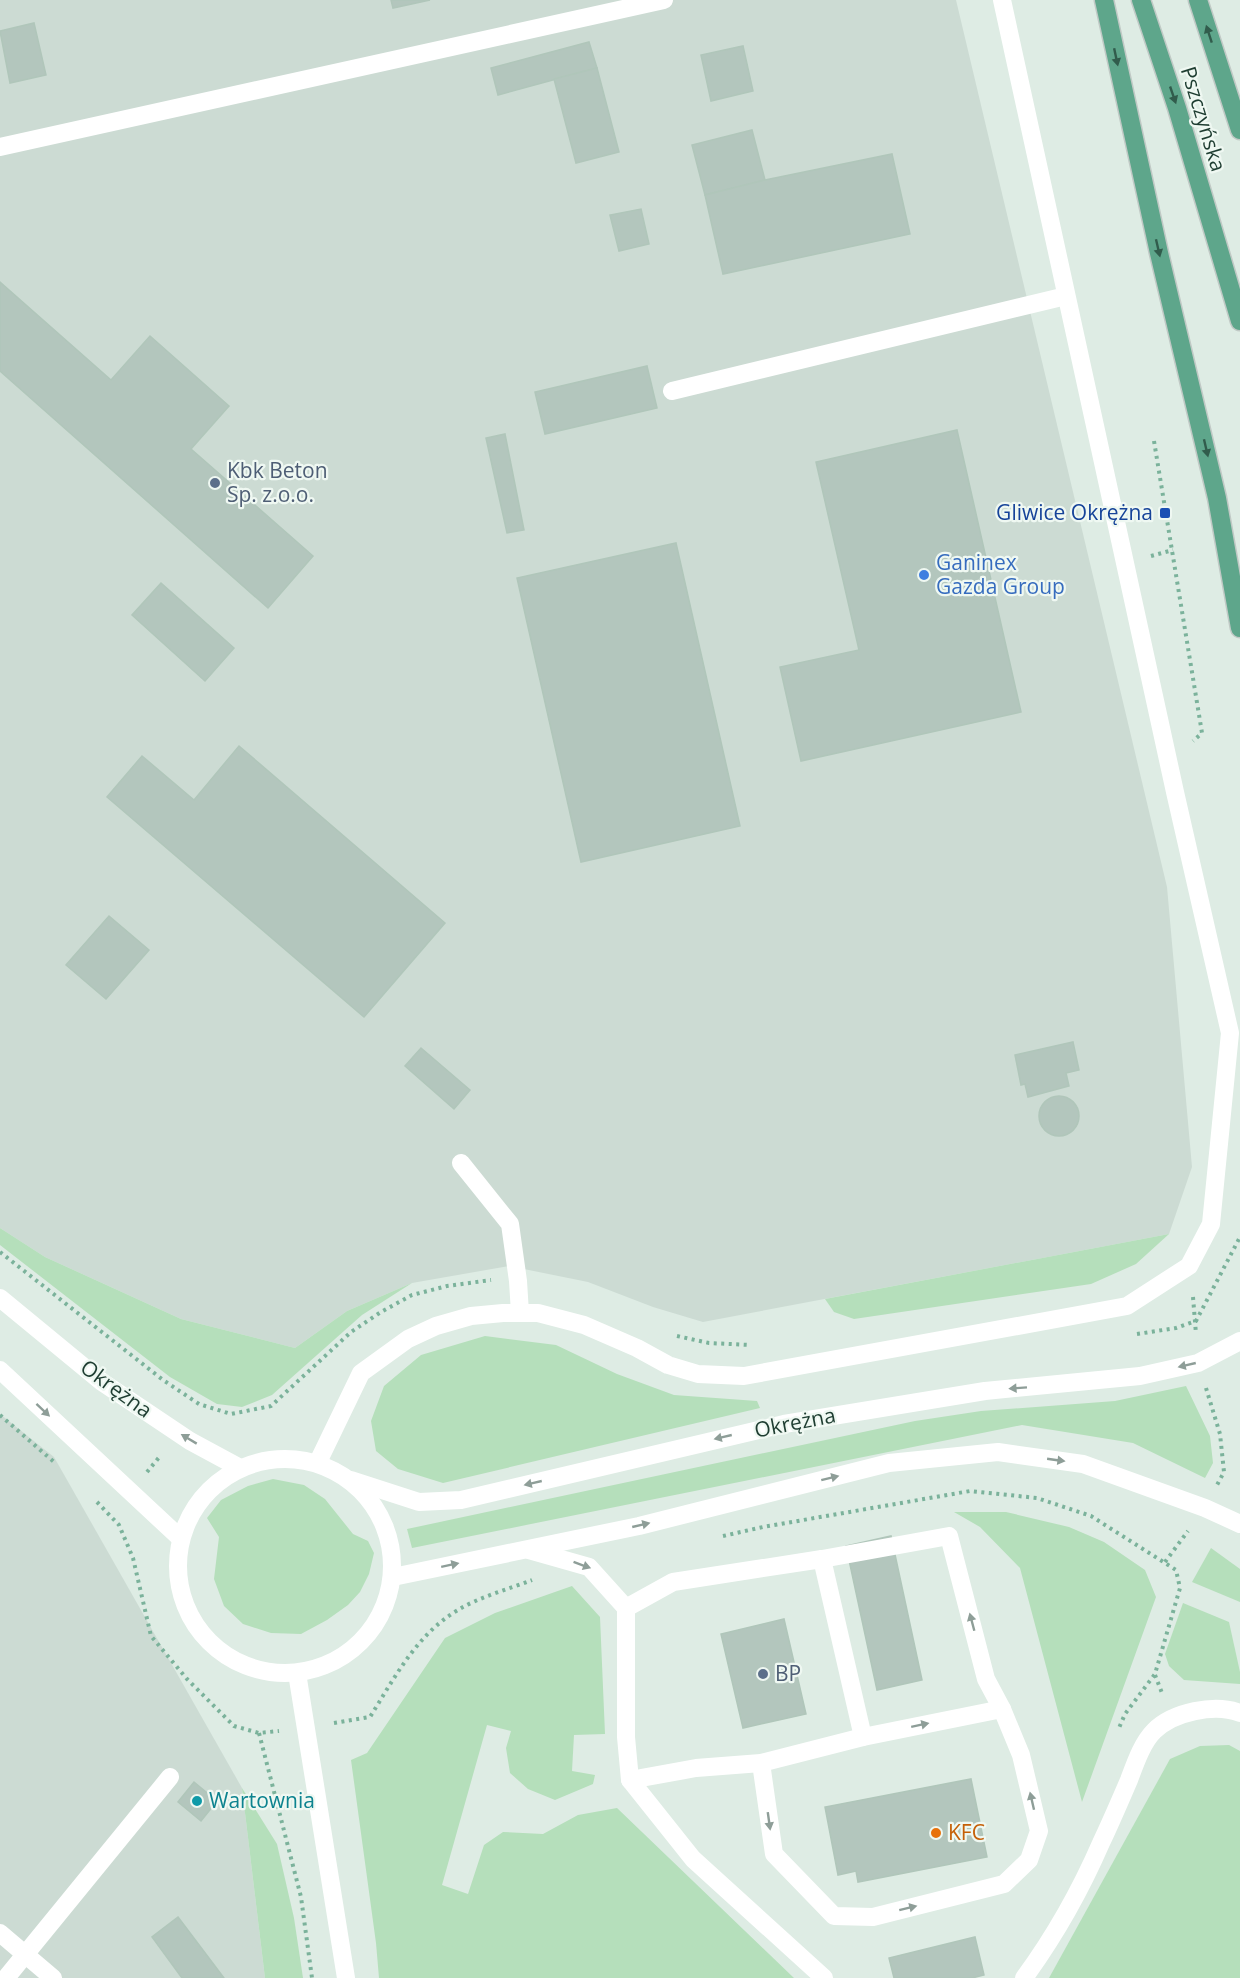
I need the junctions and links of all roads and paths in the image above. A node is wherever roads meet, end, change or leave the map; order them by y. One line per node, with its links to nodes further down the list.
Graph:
1 (664, 0): 7 (street)
2 (1002, 0): 8 (street)
3 (1104, 0): 14 (main road, one-way to 14)
4 (1141, 0): 9 (main road, Pszczyńska, one-way to 9)
5 (1198, 0): 6 (main road, Pszczyńska, one-way to 5)
6 (1240, 130)
7 (0, 147)
8 (1066, 296): 10 (street); 19 (street)
9 (1240, 321)
10 (672, 391)
11 (1154, 441): 12 (path)
12 (1173, 550): 13 (path); 15 (path)
13 (1154, 555)
14 (1240, 627)
15 (1190, 744)
16 (461, 1163): 19 (street)
17 (1240, 1237): 21 (path)
18 (0, 1298): 24 (street, Okrężna)
19 (520, 1313): 25 (street)
20 (1240, 1341): 21 (street, Okrężna)
21 (1198, 1363): 27 (street, Okrężna, one-way to 27); 29 (path)
22 (0, 1371): 28 (street, one-way to 28)
23 (200, 1404): 24 (path)
24 (178, 1433): 26 (street, Okrężna, one-way to 24); 28 (path)
25 (318, 1462): 26 (street); 27 (street)
26 (240, 1468): 32 (street)
27 (351, 1480): 36 (street)
28 (132, 1492): 30 (path); 32 (street)
29 (1205, 1508): 31 (street); 33 (street, one-way to 29); 35 (path)
30 (111, 1516)
31 (1240, 1524)
32 (179, 1537): 38 (street)
33 (526, 1549): 36 (street, one-way to 33); 37 (street, one-way to 37)
34 (822, 1559): 37 (street); 40 (street, one-way to 34); 44 (street)
35 (1165, 1562)
36 (393, 1577): 38 (street)
37 (626, 1608): 47 (street)
38 (297, 1673): 53 (street)
39 (1155, 1674): 43 (path)
40 (1002, 1709): 44 (street, one-way to 40); 45 (street, one-way to 40)
41 (1240, 1713): 55 (street)
42 (259, 1733): 52 (path)
43 (1116, 1736)
44 (863, 1737): 45 (street)
45 (761, 1763): 47 (street)
46 (170, 1777): 49 (street)
47 (630, 1780): 54 (street)
48 (0, 1933): 49 (street)
49 (25, 1955): 50 (street); 51 (street)
50 (6, 1978)
51 (53, 1978)
52 (312, 1978)
53 (346, 1978)
54 (824, 1978)
55 (1024, 1978)

